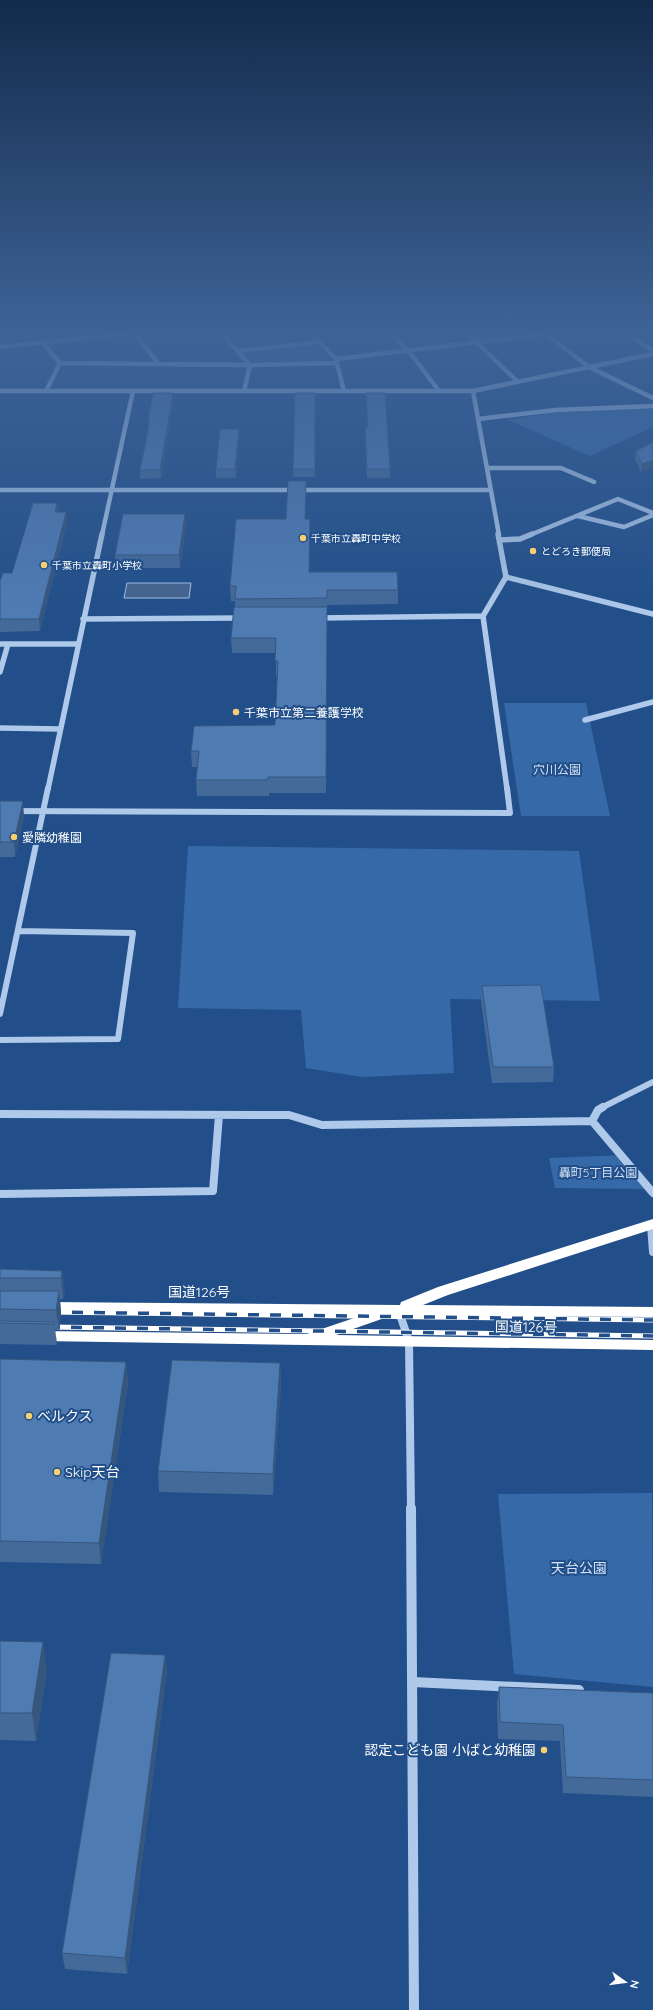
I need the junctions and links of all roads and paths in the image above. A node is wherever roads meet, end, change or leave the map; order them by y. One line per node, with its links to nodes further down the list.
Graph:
1 (126, 426): 6 (street)
2 (479, 426): 3 (street)
3 (487, 468): 4 (street); 7 (street)
4 (594, 482)
5 (0, 490): 6 (street)
6 (112, 490): 7 (street); 16 (street)
7 (491, 490): 10 (street)
8 (653, 514): 9 (street); 9 (street)
9 (578, 516): 10 (street)
10 (500, 540): 11 (street)
11 (506, 577): 12 (street); 13 (street)
12 (653, 614)
13 (483, 616): 15 (street); 26 (street)
14 (251, 618): 16 (street)
15 (315, 618)
16 (83, 619): 19 (street)
17 (0, 644): 18 (street)
18 (8, 644): 19 (street); 20 (street)
19 (78, 644): 24 (street)
20 (0, 672)
21 (653, 702): 22 (street)
22 (585, 720)
23 (0, 728): 24 (street)
24 (60, 729): 26 (street)
25 (0, 811): 26 (street)
26 (43, 812): 27 (street)
27 (19, 931): 28 (street); 29 (street)
28 (0, 1014)
29 (0, 1040)
30 (653, 1082): 33 (street)
31 (0, 1114): 32 (street)
32 (219, 1115): 33 (street); 35 (street)
33 (592, 1121): 34 (street)
34 (653, 1193)
35 (0, 1194)
36 (652, 1225): 37 (street); 39 (highway, 国道126号)
37 (653, 1252)
38 (31, 1306): 39 (highway, 国道126号)
39 (398, 1309): 40 (highway, 国道126号); 42 (highway, 国道126号); 43 (street)
40 (653, 1312)
41 (29, 1336): 42 (highway, 国道126号)
42 (302, 1341): 43 (highway, 国道126号)
43 (409, 1341): 44 (highway, 国道126号); 45 (street)
44 (653, 1345)
45 (414, 1682): 46 (street); 47 (street)
46 (589, 1690)
47 (414, 2010)

